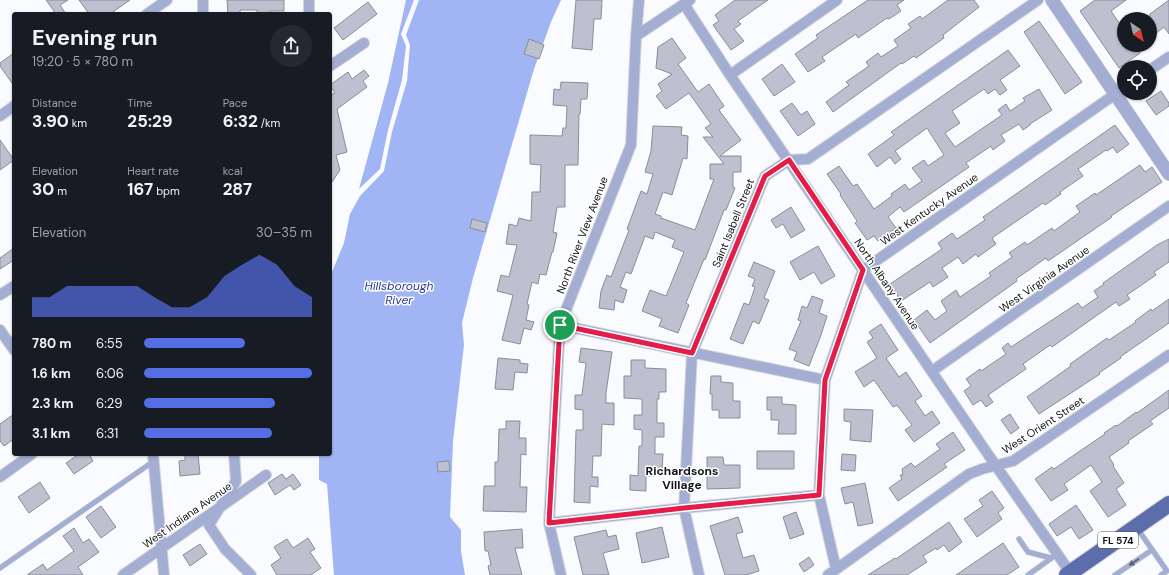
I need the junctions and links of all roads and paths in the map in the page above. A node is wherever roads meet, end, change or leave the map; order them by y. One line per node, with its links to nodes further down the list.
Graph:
1 (167, 0): 9 (street)
2 (203, 0): 10 (street)
3 (309, 0): 11 (street)
4 (639, 0): 12 (street, North River View Avenue)
5 (837, 0): 17 (street)
6 (1038, 0): 23 (street, Saint Isabell Street)
7 (1052, 0): 18 (street)
8 (687, 2): 12 (street); 17 (street, North Albany Avenue)
9 (150, 12)
10 (203, 12)
11 (309, 12)
12 (636, 36): 29 (street, North River View Avenue)
13 (364, 43): 15 (street)
14 (1169, 57): 16 (street)
15 (332, 65)
16 (1157, 65)
17 (730, 75): 23 (street, North Albany Avenue)
18 (1117, 87)
19 (1117, 93): 26 (street, West Kentucky Avenue)
20 (1125, 100): 24 (street)
21 (12, 107): 22 (street)
22 (0, 116)
23 (789, 160): 26 (street, North Albany Avenue); 32 (street, Saint Isabell Street)
24 (1169, 174)
25 (1169, 206): 34 (street, West Virginia Avenue)
26 (863, 270): 34 (street, North Albany Avenue); 35 (street)
27 (12, 287): 28 (street)
28 (0, 295)
29 (560, 325): 32 (street); 46 (street, North River View Avenue)
30 (0, 330): 31 (street)
31 (12, 347)
32 (692, 353): 35 (street); 45 (street, Saint Isabell Street)
33 (1169, 354): 39 (street, West Orient Street)
34 (932, 371): 39 (street, North Albany Avenue)
35 (825, 380): 42 (street)
36 (29, 456): 41 (street)
37 (234, 456): 44 (street)
38 (154, 458): 49 (street); 52 (lane)
39 (996, 466): 51 (street, North Albany Avenue); 53 (street, West Orient Street)
40 (266, 475): 44 (street, West Indiana Avenue)
41 (0, 477)
42 (819, 495): 45 (street); 53 (street)
43 (1169, 504): 47 (main road, FL 574)
44 (220, 506): 49 (street, West Indiana Avenue); 57 (street)
45 (684, 508): 46 (street); 59 (street, Saint Isabell Street)
46 (549, 523): 58 (street, North River View Avenue)
47 (1136, 527): 50 (lane); 54 (main road, FL 574)
48 (1019, 540): 51 (lane)
49 (162, 548): 55 (street, West Indiana Avenue); 56 (street)
50 (1152, 550): 61 (lane, one-way to 61); 62 (lane)
51 (1054, 556): 54 (street, North Albany Avenue); 60 (lane)
52 (0, 568)
53 (832, 572)
54 (1070, 574)
55 (123, 575)
56 (164, 575)
57 (251, 575)
58 (561, 575)
59 (699, 575)
60 (1028, 575)
61 (1115, 575)
62 (1161, 575)

